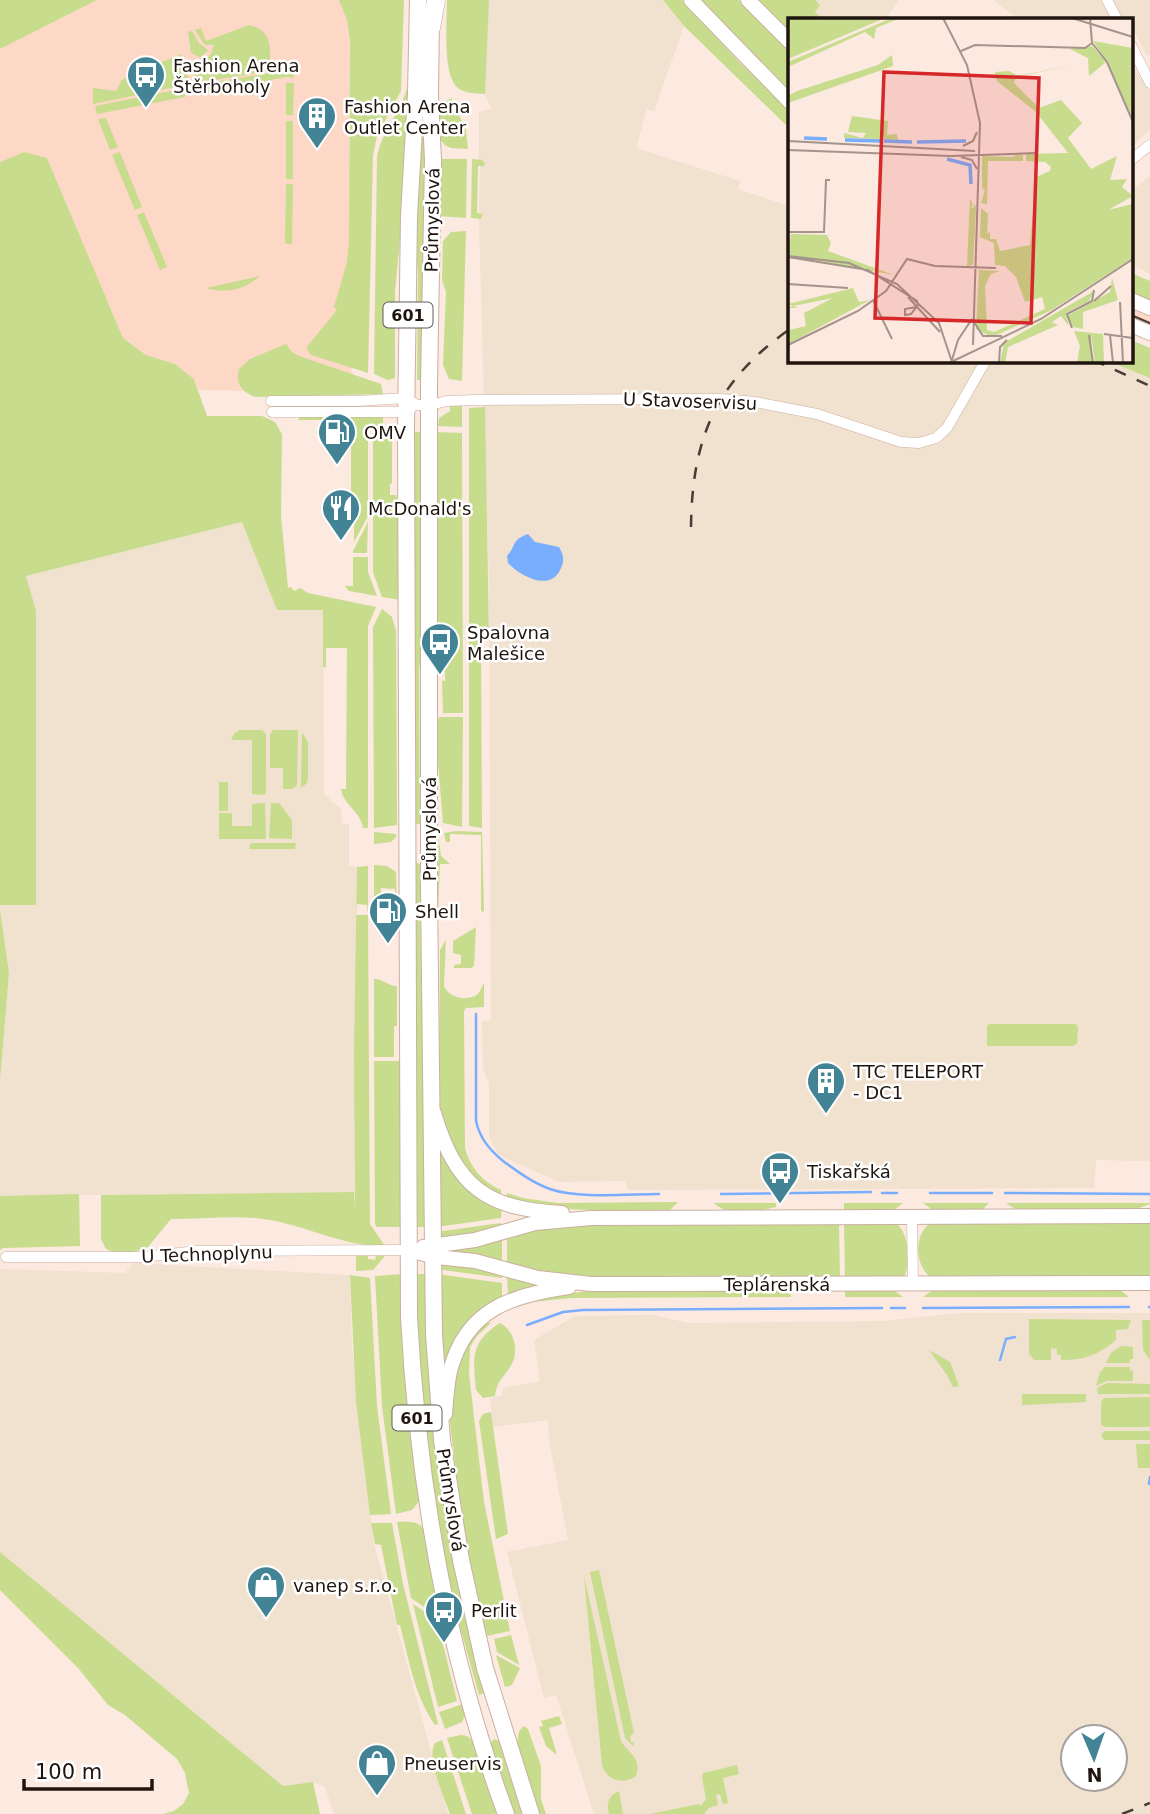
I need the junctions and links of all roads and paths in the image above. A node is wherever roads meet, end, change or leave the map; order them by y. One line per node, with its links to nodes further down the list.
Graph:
1 (418, 0): 19 (main road, Průmyslová / 601)
2 (434, 0): 7 (highway)
3 (691, 0): 11 (street)
4 (748, 0): 8 (street)
5 (1108, 0): 6 (street)
6 (1117, 18)
7 (431, 28): 19 (main road, Průmyslová / 601)
8 (788, 41)
9 (1132, 47): 10 (street)
10 (1150, 83)
11 (788, 101)
12 (1150, 145): 13 (street)
13 (1132, 159)
14 (1132, 300): 15 (street)
15 (1150, 308)
16 (1132, 325): 17 (street)
17 (1150, 333)
18 (985, 362): 19 (street, U Stavoservisu)
19 (415, 405): 20 (street, U Stavoservisu); 21 (main road, Průmyslová / 601); 25 (main road, Průmyslová / 601)
20 (272, 406)
21 (431, 1101): 24 (street); 26 (main road, Průmyslová / 601)
22 (912, 1216): 23 (street); 24 (street); 30 (street)
23 (1150, 1216)
24 (630, 1217): 26 (street)
25 (408, 1250): 26 (street, Teplárenská); 27 (street, U Technoplynu); 32 (main road, Průmyslová / 601)
26 (431, 1251): 29 (street, Teplárenská); 31 (main road, Průmyslová / 601)
27 (6, 1257)
28 (1150, 1283): 30 (street, Teplárenská)
29 (591, 1284): 30 (street, Teplárenská); 31 (street)
30 (913, 1284)
31 (442, 1440): 33 (main road, Průmyslová / 601)
32 (506, 1814)
33 (531, 1814)

